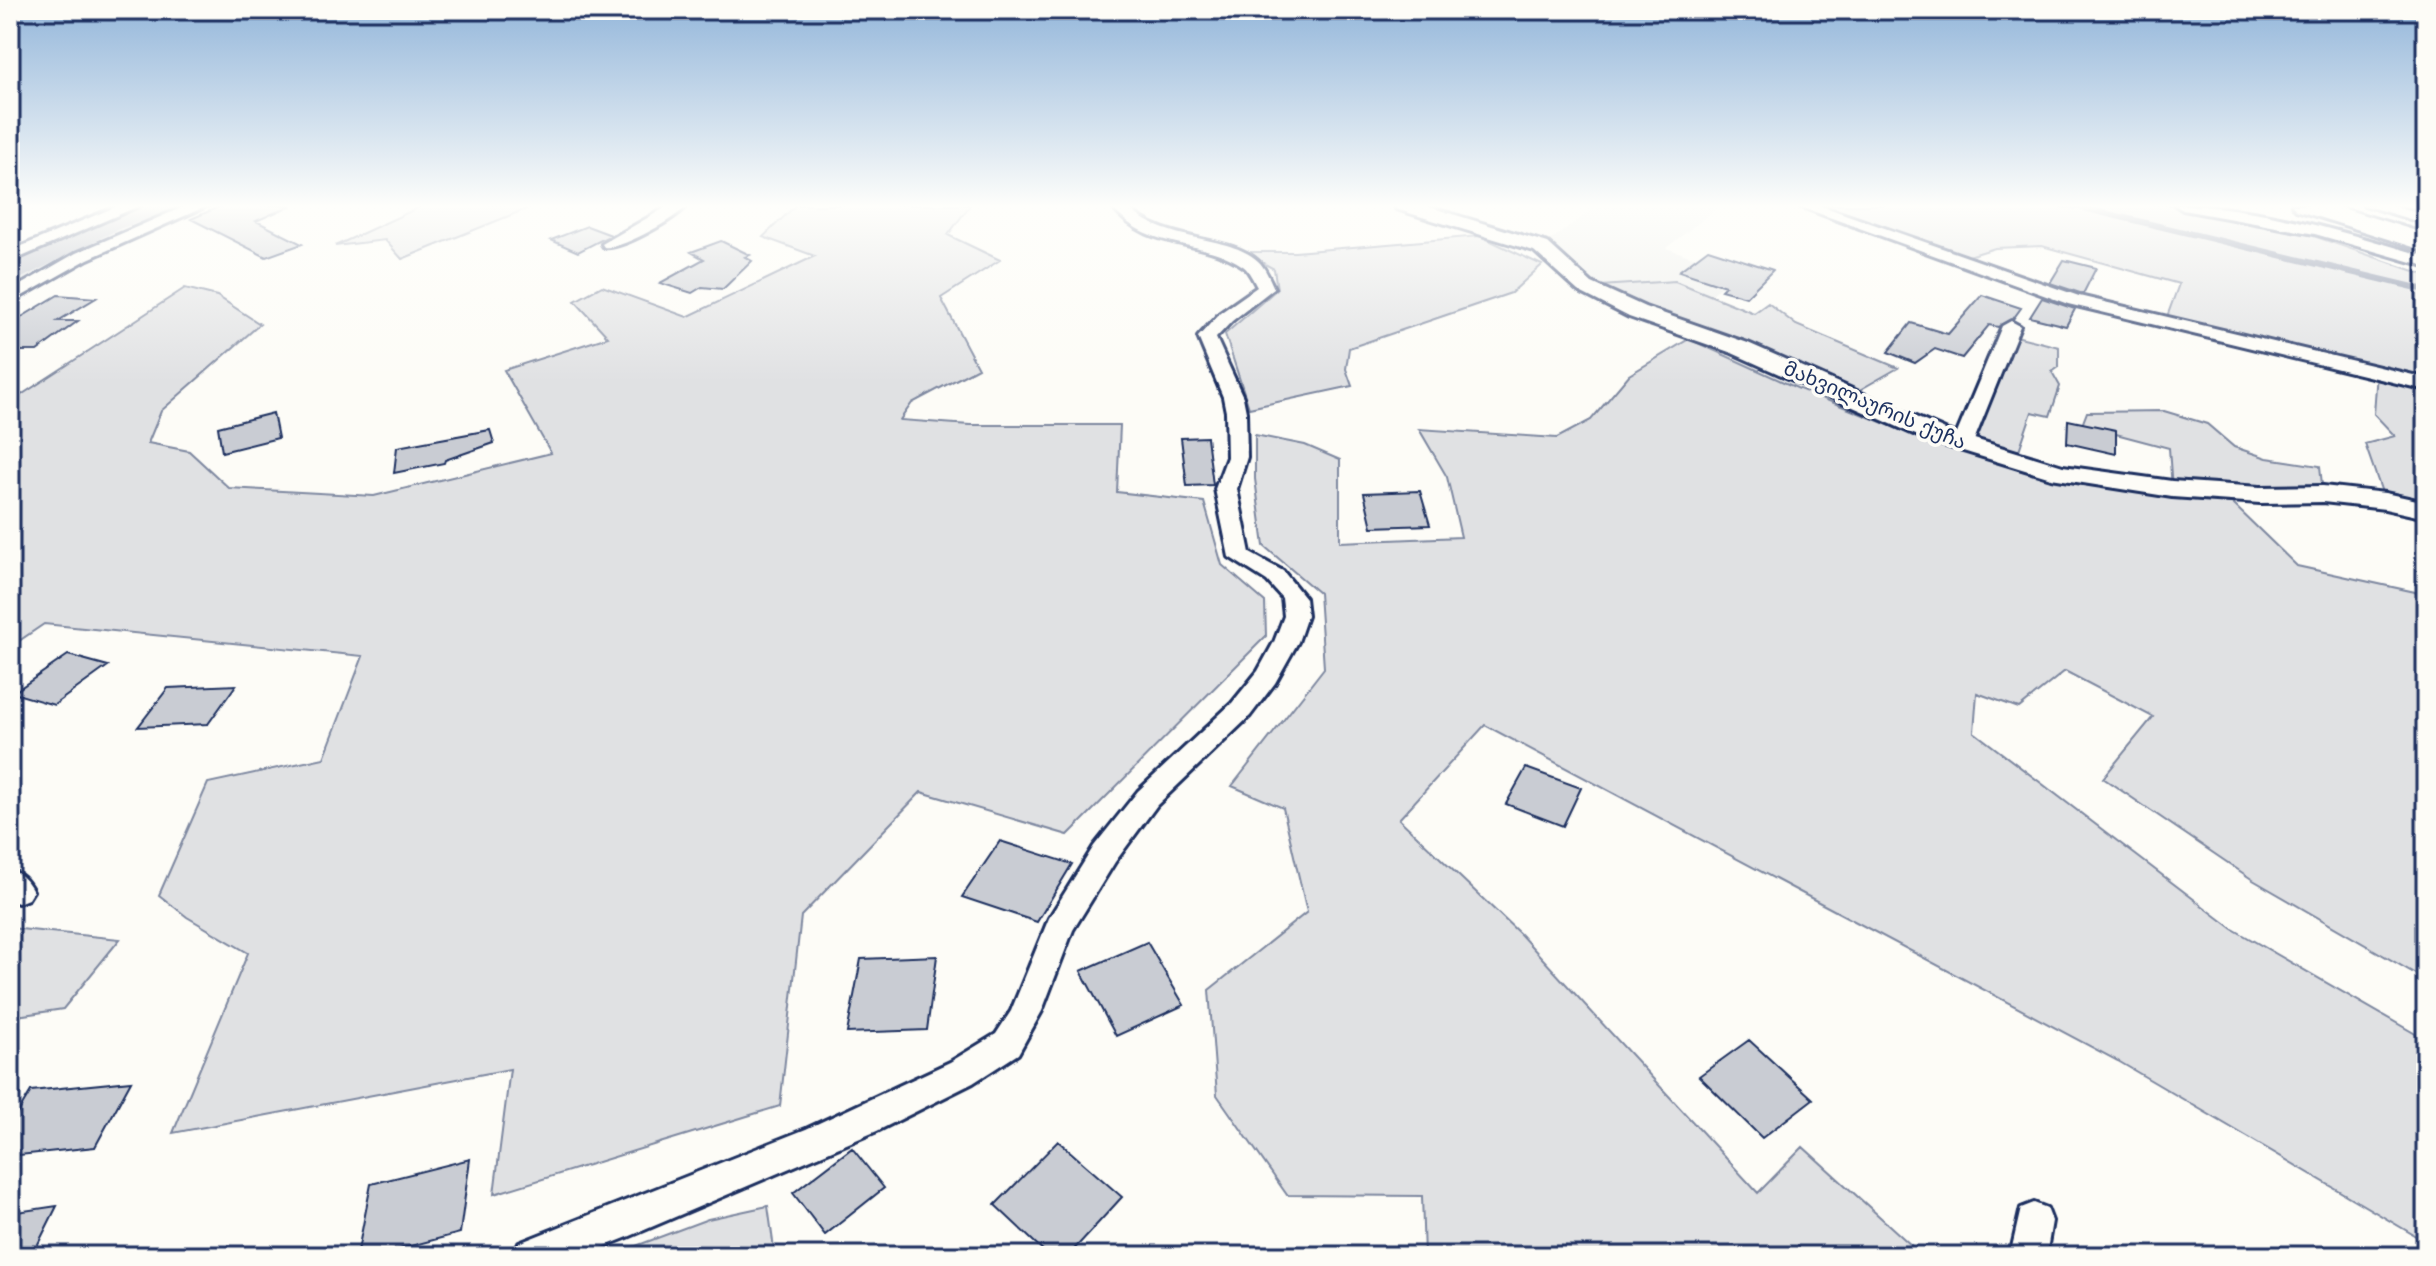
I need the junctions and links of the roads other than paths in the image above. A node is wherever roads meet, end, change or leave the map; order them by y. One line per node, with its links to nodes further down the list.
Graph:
1 (68, 264): 5 (street)
2 (1252, 264): 11 (street)
3 (1560, 264): 8 (street, მახვილაურის ქუჩა)
4 (1972, 264): 7 (street)
5 (10, 298)
6 (2011, 326): 8 (street)
7 (2426, 384)
8 (1963, 443): 9 (street, მახვილაურის ქუჩა)
9 (2426, 510)
10 (2034, 1221): 12 (street)
11 (532, 1256)
12 (2028, 1256)

